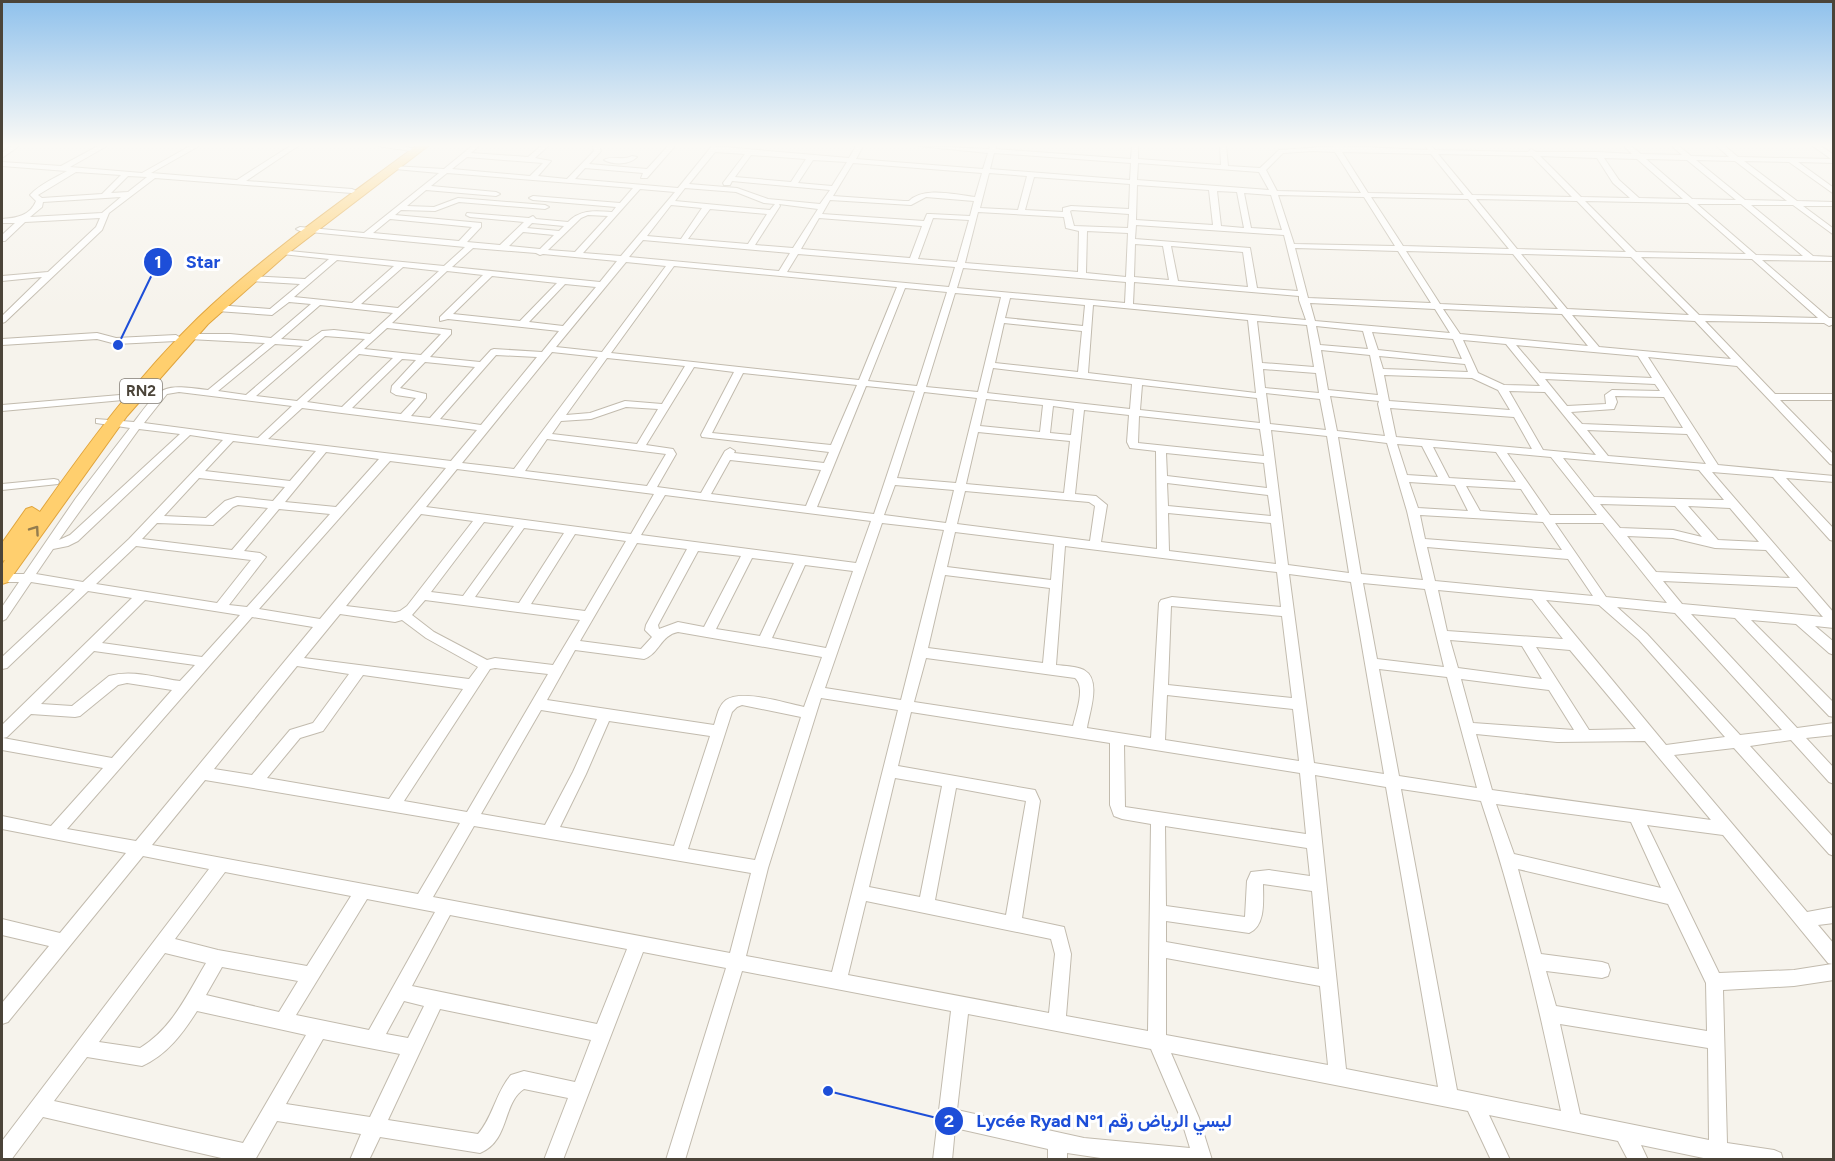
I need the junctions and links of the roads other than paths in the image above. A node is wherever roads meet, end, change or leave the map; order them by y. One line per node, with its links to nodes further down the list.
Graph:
1 (40, 200): 53 (street)
2 (121, 200): 47 (street)
3 (341, 200): 62 (highway, RN2)
4 (346, 200): 62 (highway, RN2)
5 (409, 200): 41 (street)
6 (458, 200): 41 (street)
7 (461, 200): 30 (street)
8 (527, 200): 36 (street)
9 (551, 200): 38 (street)
10 (566, 200): 37 (street)
11 (626, 200): 37 (street)
12 (672, 200): 32 (street)
13 (765, 200): 33 (street)
14 (827, 200): 40 (street)
15 (861, 200): 16 (street)
16 (913, 200)
17 (944, 200): 42 (street)
18 (978, 200): 42 (street)
19 (1023, 200): 45 (street)
20 (1133, 200): 44 (street)
21 (1214, 200): 61 (street)
22 (1241, 200): 64 (street)
23 (1276, 200): 67 (street)
24 (1368, 200): 78 (street)
25 (1472, 200): 81 (street)
26 (1580, 200): 85 (street)
27 (1646, 200): 29 (street)
28 (1789, 200): 34 (street)
29 (1687, 201): 31 (street); 87 (street)
30 (487, 202): 36 (street); 48 (street)
31 (1744, 202): 34 (street); 89 (street)
32 (670, 203): 39 (street); 70 (street)
33 (778, 203): 40 (street); 43 (street)
34 (1793, 203): 35 (street); 68 (street)
35 (1833, 204)
36 (520, 205): 38 (street); 52 (street)
37 (622, 205): 46 (street)
38 (545, 207): 55 (street)
39 (707, 207): 43 (street); 72 (street)
40 (823, 207): 50 (street)
41 (399, 208): 51 (street)
42 (976, 209): 45 (street); 59 (street); 95 (street)
43 (772, 212): 77 (street)
44 (1133, 212): 49 (street); 56 (street)
45 (1020, 213): 49 (street)
46 (614, 214): 58 (street); 86 (street)
47 (105, 215): 53 (street); 97 (street)
48 (471, 215): 52 (street); 57 (street)
49 (1067, 215): 60 (street)
50 (817, 216): 59 (street); 82 (street)
51 (389, 217): 57 (street); 69 (street)
52 (502, 218): 55 (street)
53 (22, 220): 54 (street); 71 (street)
54 (2, 221)
55 (530, 221): 58 (street); 63 (street)
56 (1132, 222): 61 (street); 65 (street)
57 (462, 223): 75 (street)
58 (570, 224): 66 (street)
59 (927, 224): 92 (street)
60 (1083, 228): 65 (street); 100 (street)
61 (1217, 228): 64 (street)
62 (304, 230): 69 (street); 83 (highway, RN2); 135 (highway, RN2)
63 (521, 230): 66 (street); 79 (street)
64 (1246, 230): 67 (street); 80 (street)
65 (1132, 231): 73 (street)
66 (559, 233): 84 (street)
67 (1287, 233): 76 (street)
68 (1833, 233)
69 (365, 236): 75 (street)
70 (643, 238): 72 (street); 91 (street)
71 (2, 239)
72 (683, 241): 77 (street)
73 (1132, 241): 74 (street); 103 (street)
74 (1167, 244): 80 (street); 106 (street)
75 (465, 246): 79 (street); 96 (street)
76 (1291, 246): 78 (street); 112 (street)
77 (750, 247): 82 (street)
78 (1399, 248): 81 (street); 118 (street)
79 (501, 249): 84 (street)
80 (1247, 250): 110 (street)
81 (1512, 250): 85 (street); 121 (street)
82 (796, 251): 92 (street); 99 (street)
83 (282, 252): 88 (street); 102 (highway, RN2)
84 (540, 253): 86 (street)
85 (1634, 254): 87 (street); 124 (street)
86 (576, 256): 91 (street)
87 (1752, 257): 89 (street); 127 (street)
88 (334, 259): 94 (street); 105 (street)
89 (1812, 259): 90 (street)
90 (1833, 259)
91 (624, 260): 93 (street); 107 (street)
92 (914, 261): 95 (street)
93 (671, 264): 99 (street); 148 (street)
94 (400, 265): 96 (street); 116 (street)
95 (960, 265): 100 (street); 109 (street)
96 (445, 270): 98 (street); 120 (street)
97 (50, 274): 101 (street); 125 (street)
98 (489, 274): 104 (street); 122 (street)
99 (781, 275): 108 (street)
100 (1082, 275): 103 (street)
101 (2, 278)
102 (251, 278): 105 (street); 119 (highway, RN2)
103 (1131, 280): 106 (street); 117 (street)
104 (563, 281): 107 (street); 128 (street)
105 (305, 282): 113 (street)
106 (1174, 283): 110 (street)
107 (603, 285): 131 (street)
108 (902, 286): 109 (street); 165 (street)
109 (952, 290): 111 (street); 167 (street)
110 (1253, 290): 112 (street)
111 (1006, 295): 115 (street); 126 (street)
112 (1302, 297): 118 (street); 129 (street)
113 (286, 299): 114 (street); 119 (street)
114 (319, 302): 116 (street); 138 (street)
115 (1089, 303): 117 (street); 132 (street)
116 (354, 306): 120 (street)
117 (1129, 307): 123 (street)
118 (1437, 307): 121 (street); 137 (street)
119 (217, 308): 135 (highway, RN2)
120 (400, 311): 130 (street)
121 (1564, 312): 124 (street); 143 (street)
122 (446, 316): 128 (street); 134 (street)
123 (1252, 318): 129 (street); 156 (street)
124 (1697, 318): 127 (street); 152 (street)
125 (2, 320)
126 (1000, 320): 132 (street); 155 (street)
127 (1831, 323)
128 (522, 324): 131 (street)
129 (1311, 324): 133 (street); 142 (street)
130 (385, 325): 134 (street); 136 (street)
131 (567, 328): 145 (street)
132 (1087, 329): 160 (street)
133 (1367, 329): 137 (street); 146 (street)
134 (432, 330): 150 (street)
135 (182, 337): 138 (street); 139 (street); 176 (highway, RN2); 190 (highway, RN2)
136 (372, 337): 141 (street); 144 (street)
137 (1457, 337): 140 (street); 151 (street)
138 (274, 341): 141 (street); 170 (street)
139 (2, 342)
140 (1509, 342): 143 (street); 162 (street)
141 (310, 345): 177 (street)
142 (1315, 347): 146 (street); 158 (street)
143 (1596, 350): 147 (street)
144 (357, 351): 149 (street); 180 (street)
145 (547, 352): 148 (street); 153 (street); 195 (street)
146 (1375, 354): 151 (street); 159 (street)
147 (1641, 354): 152 (street); 164 (street)
148 (604, 355): 154 (street); 189 (street)
149 (399, 357): 150 (street); 185 (street)
150 (424, 360): 153 (street); 188 (street)
151 (1468, 362): 161 (street)
152 (1739, 363): 174 (street)
153 (480, 365): 191 (street)
154 (692, 365): 157 (street); 182 (street)
155 (989, 365): 160 (street); 173 (street)
156 (1258, 366): 158 (street); 169 (street)
157 (740, 370): 165 (street); 204 (street)
158 (1319, 370): 171 (street)
159 (1379, 372): 161 (street); 178 (street)
160 (1083, 375): 163 (street)
161 (1474, 375): 166 (street)
162 (1537, 376): 164 (street); 168 (street)
163 (1137, 381): 169 (street); 186 (street)
164 (1658, 381): 172 (street)
165 (862, 383): 167 (street); 212 (street)
166 (1502, 388): 168 (street); 187 (street)
167 (920, 389): 173 (street); 231 (street)
168 (1549, 389): 184 (street)
169 (1261, 393): 171 (street); 193 (street)
170 (209, 394): 177 (street); 192 (street)
171 (1324, 394): 178 (street); 199 (street)
172 (1666, 394): 184 (street); 197 (street)
173 (982, 396): 179 (street); 196 (street)
174 (1772, 397): 175 (street); 210 (street)
175 (1833, 397)
176 (120, 398): 183 (street); 190 (highway, RN2)
177 (247, 399): 180 (street)
178 (1383, 401): 187 (street); 205 (street)
179 (1048, 403): 181 (street); 200 (street)
180 (298, 405): 185 (street); 206 (street)
181 (1079, 406): 186 (street); 203 (street)
182 (665, 407): 189 (street); 209 (street)
183 (2, 408)
184 (1564, 408): 194 (street)
185 (343, 411): 188 (street)
186 (1134, 412): 193 (street); 213 (street)
187 (1517, 414): 215 (street)
188 (403, 418): 191 (street)
189 (558, 418): 201 (street)
190 (107, 422): 192 (street); 232 (highway, RN2); 284 (highway, RN2, one-way to 190)
191 (432, 422): 195 (street)
192 (138, 426): 198 (street); 270 (street)
193 (1265, 427): 199 (street); 220 (street)
194 (1580, 427): 197 (street); 219 (street)
195 (485, 428): 222 (street)
196 (974, 429): 200 (street); 236 (street)
197 (1690, 431): 224 (street)
198 (188, 432): 202 (street); 270 (street)
199 (1332, 434): 205 (street); 285 (street)
200 (1045, 435): 203 (street)
201 (545, 436): 209 (street); 225 (street)
202 (231, 437): 206 (street); 226 (street)
203 (1075, 438): 242 (street)
204 (737, 439): 212 (street); 218 (street)
205 (1391, 440): 207 (street); 228 (street)
206 (260, 441): 211 (street)
207 (1426, 443): 214 (street); 233 (street)
208 (1833, 446): 210 (street)
209 (640, 447): 239 (street)
210 (1819, 447): 221 (street)
211 (324, 448): 217 (street); 235 (street)
212 (835, 449): 223 (street)
213 (1161, 449): 220 (street); 229 (street)
214 (1499, 449): 215 (street); 237 (street)
215 (1539, 453): 216 (street)
216 (1554, 454): 219 (street); 243 (street)
217 (388, 456): 222 (street); 250 (street)
218 (727, 456): 223 (street); 241 (street)
219 (1605, 459): 224 (street)
220 (1269, 460): 240 (street)
221 (1833, 462)
222 (455, 464): 225 (street); 249 (street)
223 (828, 467): 247 (street)
224 (1708, 468): 227 (street); 246 (street)
225 (518, 472): 239 (street)
226 (197, 474): 235 (street); 255 (street)
227 (1776, 474): 230 (street); 263 (street)
228 (1403, 478): 233 (street); 251 (street)
229 (1161, 479): 240 (street); 248 (street)
230 (1833, 479)
231 (891, 481): 236 (street); 253 (street)
232 (54, 482): 238 (street); 276 (highway, RN2)
233 (1446, 482): 234 (street)
234 (1459, 483): 237 (street); 252 (street)
235 (294, 484): 245 (street)
236 (961, 486): 242 (street); 260 (street)
237 (1525, 486): 256 (street)
238 (2, 487)
239 (656, 489): 241 (street); 264 (street)
240 (1273, 492): 258 (street)
241 (705, 495): 247 (street)
242 (1069, 496): 268 (street)
243 (1590, 500): 244 (street); 257 (street)
244 (1678, 502): 246 (street); 269 (street)
245 (277, 504): 250 (street); 255 (street); 275 (street)
246 (1733, 504): 272 (street)
247 (811, 508): 253 (street)
248 (1161, 509): 258 (street); 274 (street)
249 (418, 510): 254 (street); 297 (street)
250 (339, 511): 299 (street)
251 (1413, 511): 252 (street); 267 (street)
252 (1476, 515): 256 (street)
253 (879, 516): 260 (street); 279 (street)
254 (481, 518): 259 (street); 291 (street)
255 (155, 519): 266 (street)
256 (1548, 519): 257 (street); 277 (street)
257 (1606, 519): 262 (street)
258 (1276, 520): 280 (street)
259 (522, 523): 261 (street); 293 (street)
260 (951, 526): 265 (street); 281 (street)
261 (572, 530): 264 (street); 296 (street)
262 (1617, 532): 269 (street); 282 (street)
263 (1833, 537)
264 (634, 538): 271 (street); 304 (street)
265 (1060, 540): 268 (street); 287 (street)
266 (133, 542): 275 (street); 289 (street)
267 (1420, 542): 277 (street); 288 (street)
268 (1095, 544): 274 (street)
269 (1715, 544): 272 (street)
270 (50, 546): 283 (street)
271 (695, 546): 273 (street); 309 (street)
272 (1768, 546): 286 (street)
273 (749, 553): 278 (street); 308 (street)
274 (1163, 553): 280 (street)
275 (235, 554): 295 (street)
276 (2, 555)
277 (1572, 555): 294 (street)
278 (801, 560): 279 (street); 312 (street)
279 (860, 567): 318 (street)
280 (1282, 568): 285 (street); 300 (street)
281 (941, 570): 287 (street); 317 (street)
282 (1652, 576): 286 (street); 298 (street)
283 (29, 577): 284 (street); 289 (street); 303 (street)
284 (2, 578)
285 (1356, 578): 288 (street); 321 (street)
286 (1800, 583): 306 (street)
287 (1056, 585): 325 (street)
288 (1430, 585): 292 (street); 310 (street)
289 (88, 586): 290 (street); 322 (street)
290 (143, 595): 295 (street); 315 (street)
291 (422, 595): 293 (street); 301 (street)
292 (1537, 597): 294 (street); 314 (street)
293 (466, 600): 296 (street)
294 (1604, 603): 298 (street); 351 (street)
295 (220, 608): 299 (street)
296 (522, 608): 304 (street)
297 (336, 609): 301 (street); 307 (street)
298 (1680, 610): 302 (street); 348 (street)
299 (249, 612): 307 (street); 320 (street)
300 (1287, 612): 331 (street); 334 (street)
301 (404, 615): 323 (street)
302 (1739, 615): 305 (street); 337 (street)
303 (2, 616)
304 (588, 616): 313 (street)
305 (1800, 620): 306 (street); 316 (street)
306 (1833, 623)
307 (323, 624): 319 (street)
308 (708, 632): 309 (street); 312 (street)
309 (659, 635): 313 (street)
310 (1442, 635): 311 (street); 327 (street)
311 (1525, 640): 314 (street); 329 (street)
312 (765, 641): 318 (street)
313 (572, 645): 326 (street)
314 (1574, 645): 347 (street)
315 (91, 646): 320 (street); 336 (street)
316 (1833, 650)
317 (921, 652): 325 (street); 335 (street)
318 (829, 653): 332 (street)
319 (293, 661): 324 (street); 358 (street)
320 (205, 662): 330 (street)
321 (1372, 663): 327 (street); 361 (street)
322 (2, 664)
323 (486, 665): 326 (street); 328 (street)
324 (360, 669): 328 (street); 362 (street)
325 (1050, 669): 346 (street)
326 (557, 670): 333 (street)
327 (1452, 673): 329 (street); 342 (street)
328 (472, 685): 364 (street)
329 (1552, 685): 349 (street)
330 (184, 687): 336 (street); 355 (street)
331 (1160, 689): 334 (street); 353 (street)
332 (818, 692): 335 (street); 338 (street)
333 (537, 704): 339 (street); 365 (street)
334 (1299, 704): 356 (street)
335 (906, 705): 346 (street); 357 (street)
336 (28, 708): 341 (street)
337 (1833, 712)
338 (809, 713): 344 (street); 378 (street)
339 (605, 715): 344 (street); 370 (street)
340 (2, 716): 341 (street)
341 (16, 719): 345 (street)
342 (1467, 728): 349 (street); 363 (street)
343 (1833, 729): 348 (street)
344 (720, 732): 375 (street)
345 (2, 733)
346 (1079, 733): 350 (street)
347 (1649, 735): 349 (street); 354 (street)
348 (1794, 735): 351 (street); 359 (street)
349 (1586, 737)
350 (1117, 739): 353 (street); 367 (street)
351 (1736, 742): 354 (street); 374 (street)
352 (2, 744): 355 (street)
353 (1158, 745): 356 (street)
354 (1663, 751): 369 (street)
355 (115, 764): 371 (street)
356 (1307, 768): 361 (street); 372 (street)
357 (890, 771): 360 (street); 381 (street)
358 (201, 773): 362 (street); 373 (street)
359 (1833, 778)
360 (950, 781): 384 (street); 389 (street)
361 (1394, 781): 363 (street); 422 (street)
362 (255, 782): 364 (street)
363 (1486, 796): 366 (street); 376 (street)
364 (393, 805): 365 (street)
365 (471, 818): 370 (street); 383 (street)
366 (1637, 818): 369 (street); 382 (street)
367 (1158, 819): 372 (street); 386 (street)
368 (2, 823): 371 (street)
369 (1728, 828): 388 (street)
370 (550, 831): 375 (street)
371 (55, 832): 373 (street)
372 (1314, 842): 379 (street)
373 (139, 848): 377 (street); 391 (street)
374 (1833, 849)
375 (679, 853): 378 (street)
376 (1508, 860): 382 (street); 397 (street)
377 (222, 864): 380 (street); 392 (street)
378 (760, 868): 398 (street)
379 (1319, 885): 386 (street); 402 (street)
380 (363, 891): 383 (street); 401 (street)
381 (860, 892): 384 (street); 403 (street)
382 (1673, 898): 404 (street)
383 (422, 902): 385 (street)
384 (926, 905): 389 (street)
385 (446, 906): 393 (street); 405 (street)
386 (1158, 912): 394 (street)
387 (1833, 915): 388 (street)
388 (1803, 920): 395 (street)
389 (1013, 922): 412 (street)
390 (2, 927): 391 (street)
391 (63, 941): 410 (street)
392 (162, 944): 396 (street); 418 (street)
393 (638, 944): 398 (street); 414 (street)
394 (1158, 949): 402 (street); 417 (street)
395 (1833, 957)
396 (218, 958): 401 (street); 406 (street)
397 (1535, 961): 399 (street); 409 (street)
398 (736, 962): 403 (street); 438 (street)
399 (1602, 970)
400 (1833, 972): 404 (street)
401 (310, 975): 411 (street)
402 (1328, 979): 420 (street)
403 (838, 981): 408 (street)
404 (1714, 982): 416 (street)
405 (399, 992): 407 (street); 415 (street)
406 (192, 1001): 411 (street); 418 (street)
407 (435, 1001): 414 (street); 419 (street)
408 (960, 1005): 412 (street); 426 (street)
409 (1549, 1014): 416 (street); 427 (street)
410 (2, 1016)
411 (283, 1021): 413 (street)
412 (1057, 1024): 417 (street)
413 (319, 1029): 415 (street); 425 (street)
414 (603, 1034): 421 (street)
415 (374, 1040): 419 (street)
416 (1716, 1041): 431 (street)
417 (1157, 1042): 420 (street); 435 (street)
418 (83, 1048): 424 (street)
419 (412, 1048): 428 (street)
420 (1338, 1076): 422 (street)
421 (580, 1092): 428 (street); 437 (street)
422 (1449, 1098): 423 (street)
423 (1473, 1102): 427 (street); 440 (street)
424 (39, 1107): 432 (street); 433 (street)
425 (272, 1111): 428 (street); 433 (street)
426 (947, 1117): 430 (street); 439 (street)
427 (1572, 1121): 429 (street)
428 (375, 1126): 436 (street)
429 (1623, 1131): 431 (street); 441 (street)
430 (1058, 1150): 435 (street)
431 (1718, 1151): 434 (street)
432 (2, 1156)
433 (246, 1157)
434 (1753, 1158): 442 (street)
435 (1203, 1159)
436 (359, 1160)
437 (553, 1160)
438 (675, 1160)
439 (942, 1160)
440 (1501, 1160)
441 (1639, 1160)
442 (1774, 1160)

